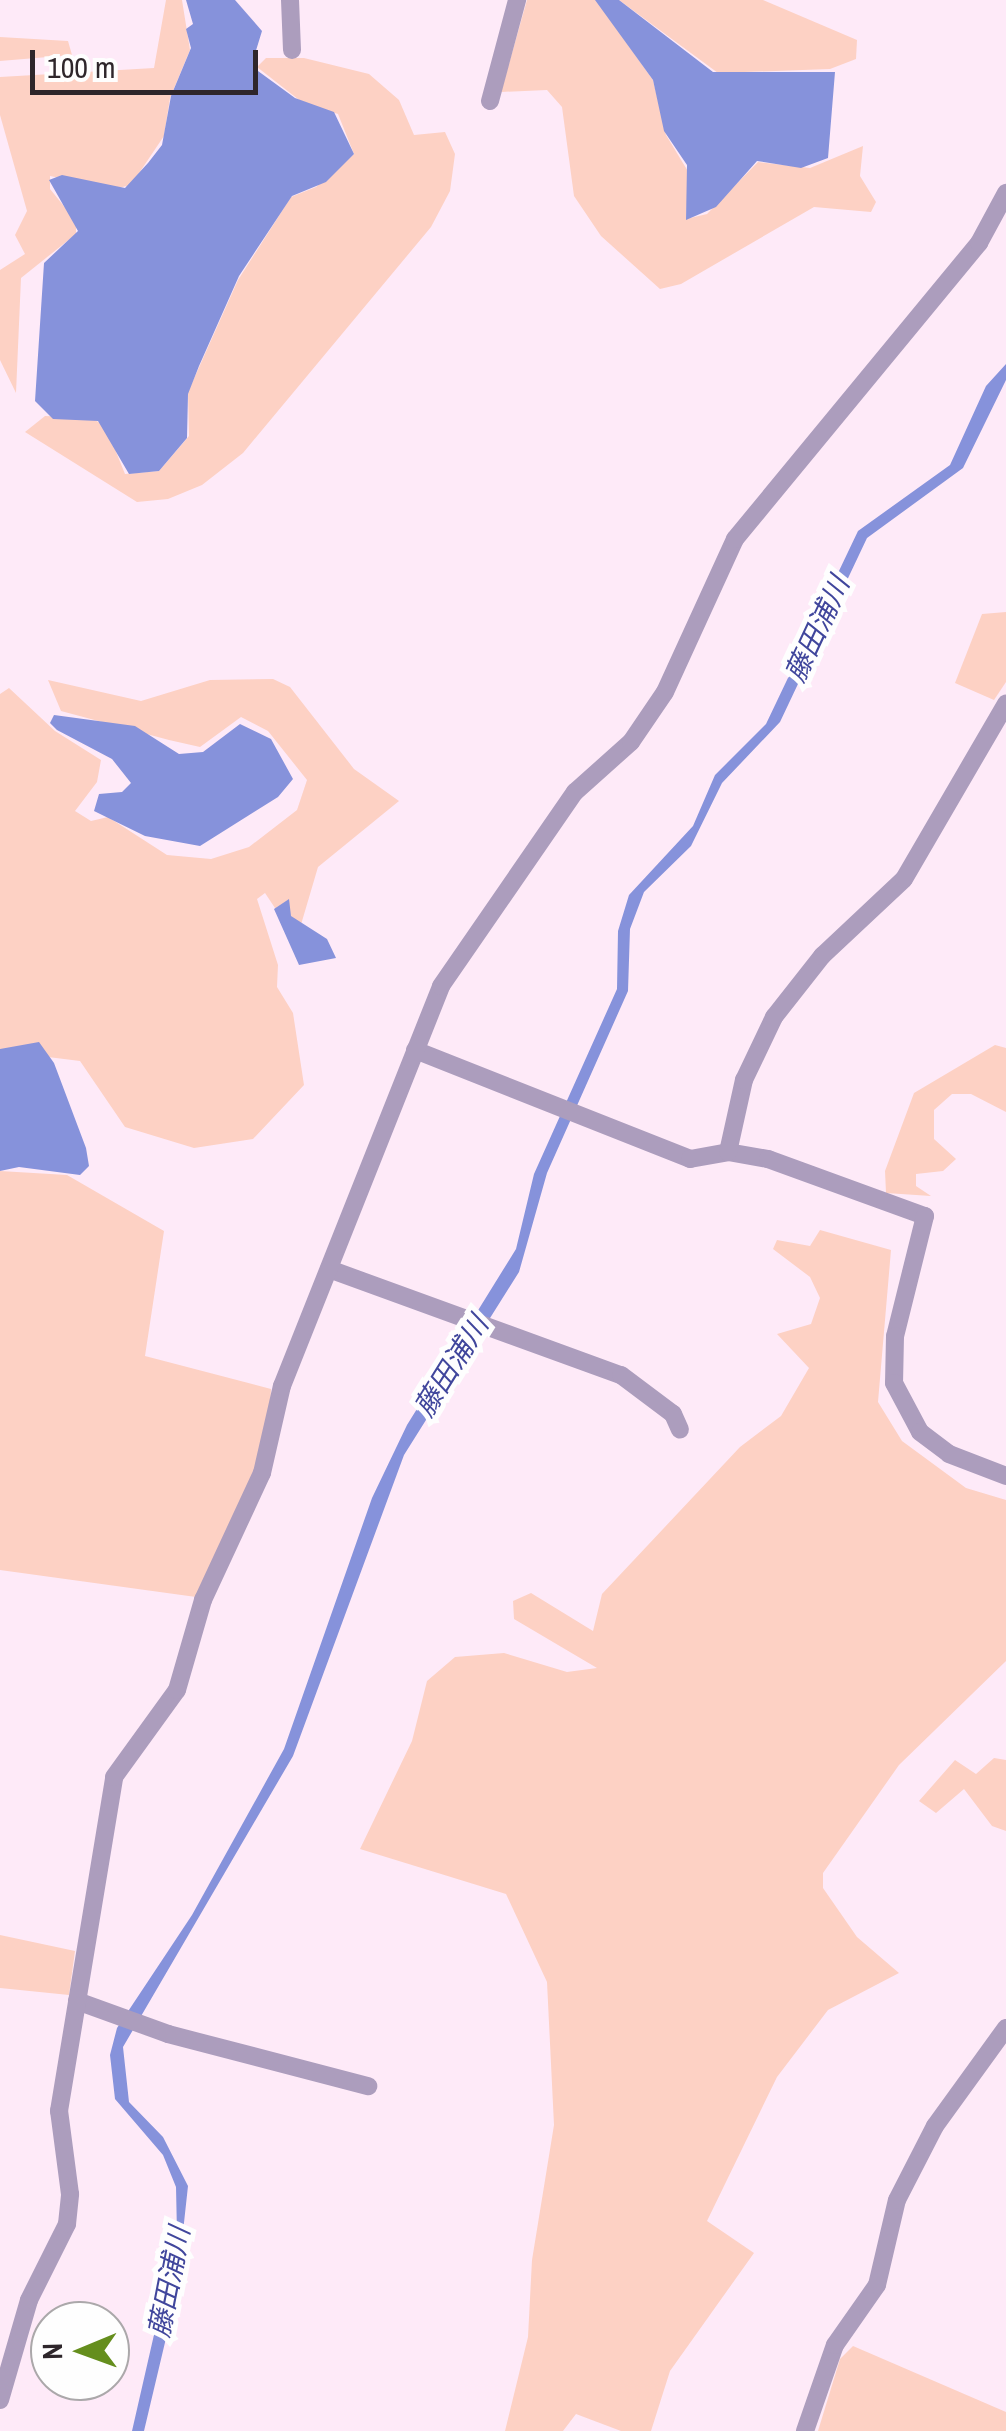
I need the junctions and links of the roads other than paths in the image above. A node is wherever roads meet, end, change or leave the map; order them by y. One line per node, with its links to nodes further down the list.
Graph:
1 (290, 0): 3 (street)
2 (517, 0): 4 (street)
3 (292, 50)
4 (490, 101)
5 (1006, 192): 7 (street)
6 (1006, 704): 8 (street)
7 (415, 1050): 8 (street); 9 (street)
8 (728, 1152): 11 (street)
9 (329, 1269): 10 (street); 12 (street)
10 (680, 1430)
11 (1006, 1476)
12 (78, 2000): 14 (street); 15 (street)
13 (1006, 2028): 16 (street)
14 (368, 2086)
15 (0, 2400)
16 (806, 2431)

